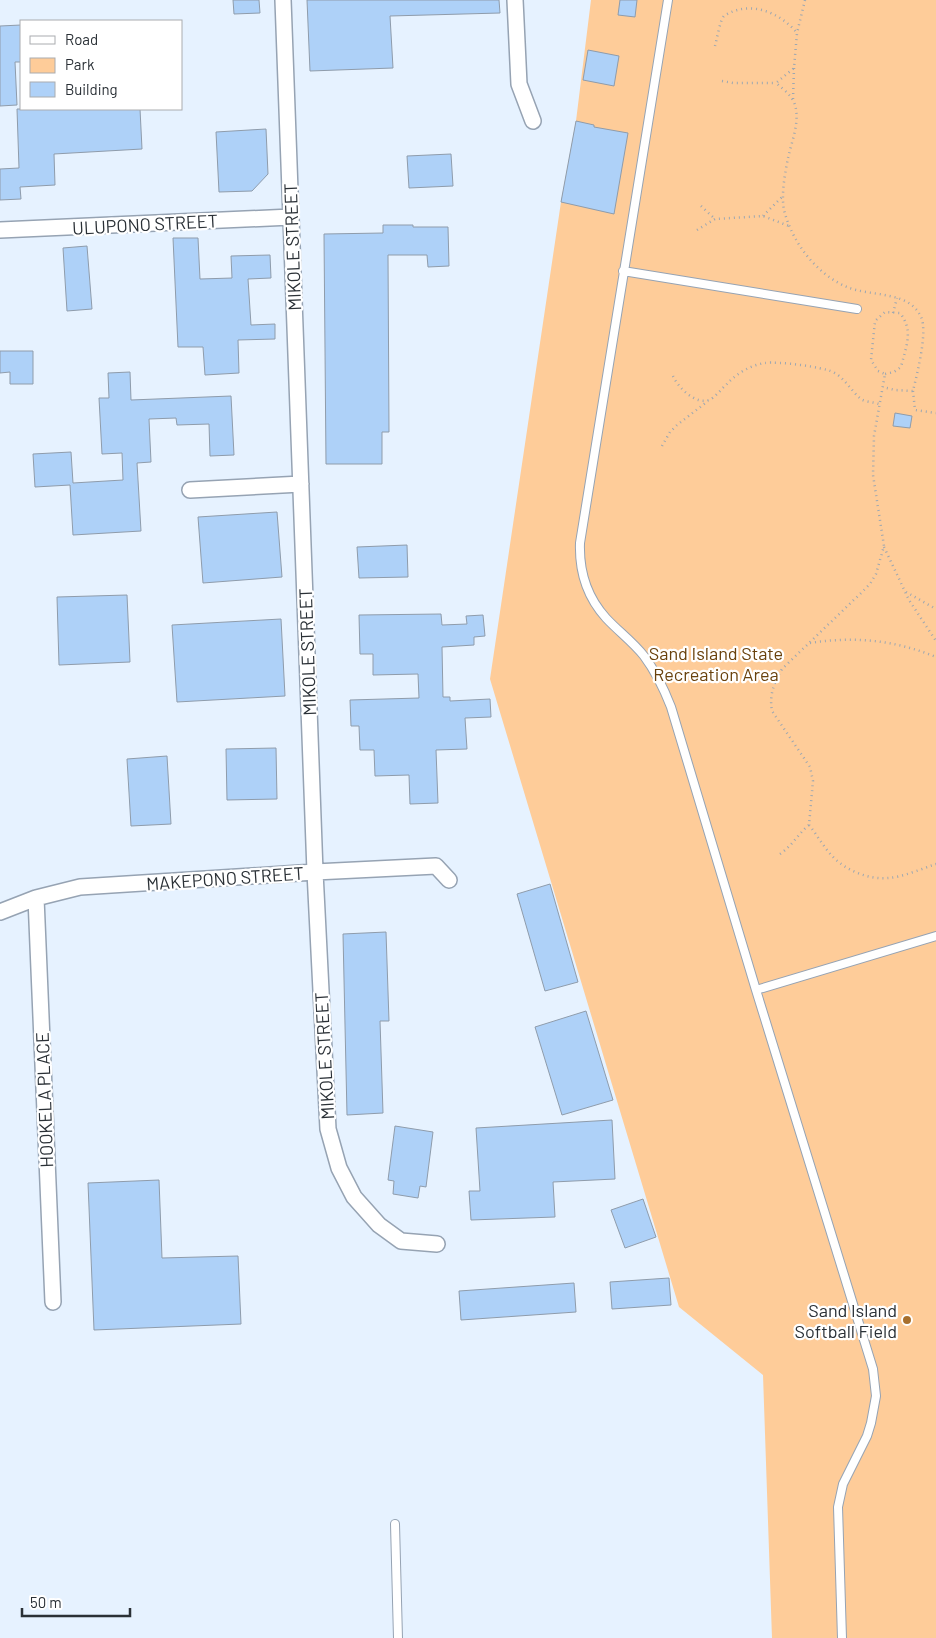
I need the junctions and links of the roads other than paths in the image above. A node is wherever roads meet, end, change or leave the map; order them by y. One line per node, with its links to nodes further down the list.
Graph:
1 (283, 0): 5 (street, MIKOLE STREET)
2 (515, 0): 4 (street)
3 (668, 0): 7 (lane)
4 (533, 121)
5 (290, 217): 6 (street, ULUPONO STREET); 9 (street, MIKOLE STREET)
6 (0, 230)
7 (623, 271): 8 (lane); 16 (lane)
8 (857, 309)
9 (301, 484): 10 (street); 11 (street, MIKOLE STREET)
10 (190, 490)
11 (315, 872): 12 (street, MAKEPONO STREET); 13 (street, MAKEPONO STREET); 17 (street, MIKOLE STREET)
12 (449, 880)
13 (36, 898): 14 (street, MAKEPONO STREET); 18 (street, HOOKELA PLACE)
14 (0, 912)
15 (936, 936): 16 (lane)
16 (756, 990): 21 (lane)
17 (437, 1244)
18 (53, 1302)
19 (396, 1524): 20 (lane)
20 (398, 1638)
21 (842, 1638)

